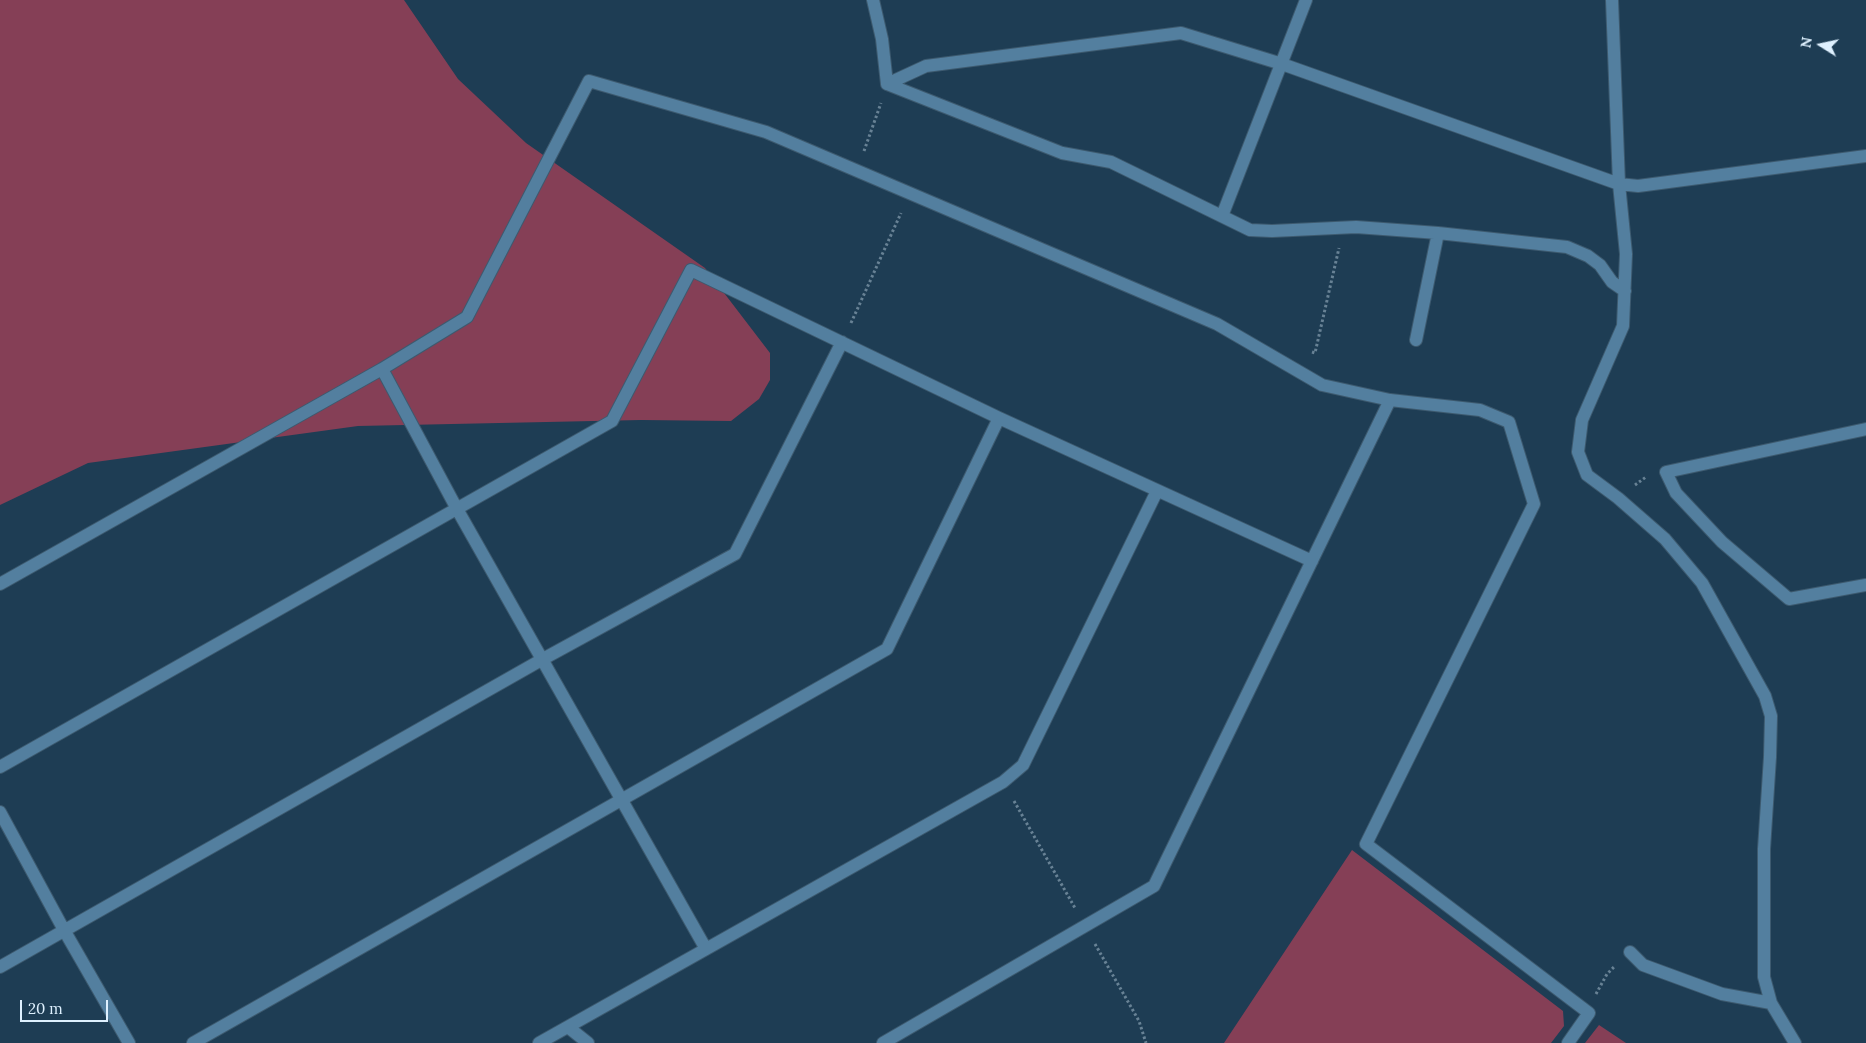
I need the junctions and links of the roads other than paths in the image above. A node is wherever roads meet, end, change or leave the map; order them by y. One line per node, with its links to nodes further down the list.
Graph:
1 (873, 0): 5 (street)
2 (1306, 0): 4 (street)
3 (1612, 0): 7 (street)
4 (1282, 64): 5 (street); 7 (street); 8 (street)
5 (888, 84): 8 (street)
6 (1866, 156): 7 (street)
7 (1619, 184): 10 (street)
8 (1222, 216): 9 (street)
9 (1438, 233): 10 (street); 11 (street)
10 (1625, 291): 30 (street)
11 (1416, 340)
12 (842, 342): 15 (street); 18 (street); 22 (street)
13 (382, 369): 14 (street); 18 (street); 20 (street)
14 (1390, 400): 19 (street); 37 (street)
15 (999, 418): 17 (street); 24 (street)
16 (1866, 430): 21 (street)
17 (1157, 491): 19 (street); 27 (street)
18 (457, 509): 22 (street); 23 (street)
19 (1312, 561): 36 (street)
20 (0, 584)
21 (1866, 585)
22 (543, 660): 24 (street); 26 (street)
23 (0, 767)
24 (623, 799): 27 (street); 33 (street)
25 (0, 812): 26 (street)
26 (64, 930): 29 (street); 32 (street)
27 (706, 948): 31 (street)
28 (1630, 952): 30 (street)
29 (0, 967)
30 (1771, 1003): 38 (street)
31 (568, 1026): 34 (street); 35 (street)
32 (129, 1043)
33 (193, 1043)
34 (539, 1043)
35 (588, 1043)
36 (883, 1043)
37 (1568, 1043)
38 (1795, 1043)

